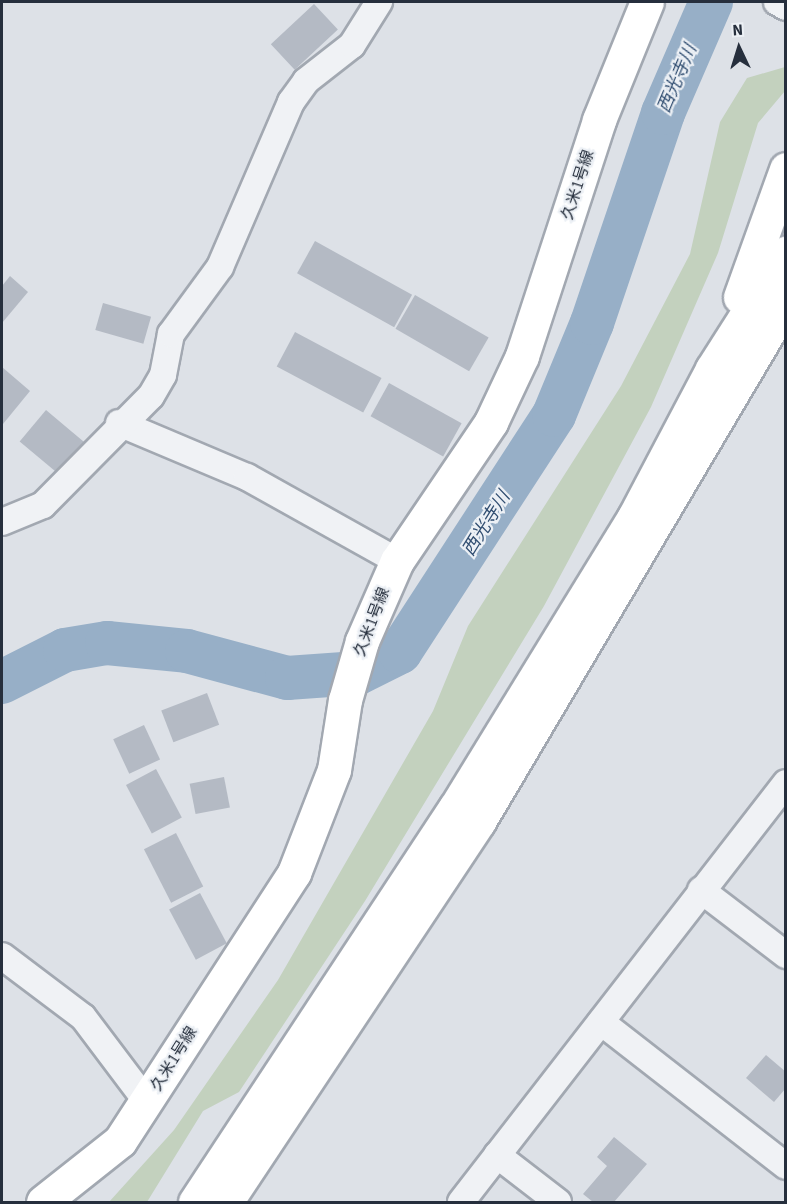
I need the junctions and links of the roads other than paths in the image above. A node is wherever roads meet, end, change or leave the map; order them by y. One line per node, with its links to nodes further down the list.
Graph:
1 (378, 2): 9 (street)
2 (647, 2): 11 (main road, 久米1号線)
3 (777, 2): 4 (street)
4 (786, 7)
5 (786, 169): 8 (main road)
6 (786, 253): 8 (main road)
7 (782, 309): 22 (main road)
8 (712, 369): 21 (main road)
9 (119, 423): 10 (street); 11 (street)
10 (2, 522)
11 (397, 561): 17 (main road, 久米1号線)
12 (786, 783): 13 (street)
13 (701, 890): 14 (street); 16 (street)
14 (786, 955)
15 (2, 956): 17 (street)
16 (601, 1022): 18 (street); 19 (street)
17 (147, 1102): 20 (main road, 久米1号線)
18 (497, 1155): 23 (street); 24 (street)
19 (786, 1166)
20 (43, 1203)
21 (195, 1203)
22 (226, 1203)
23 (461, 1203)
24 (558, 1203)

